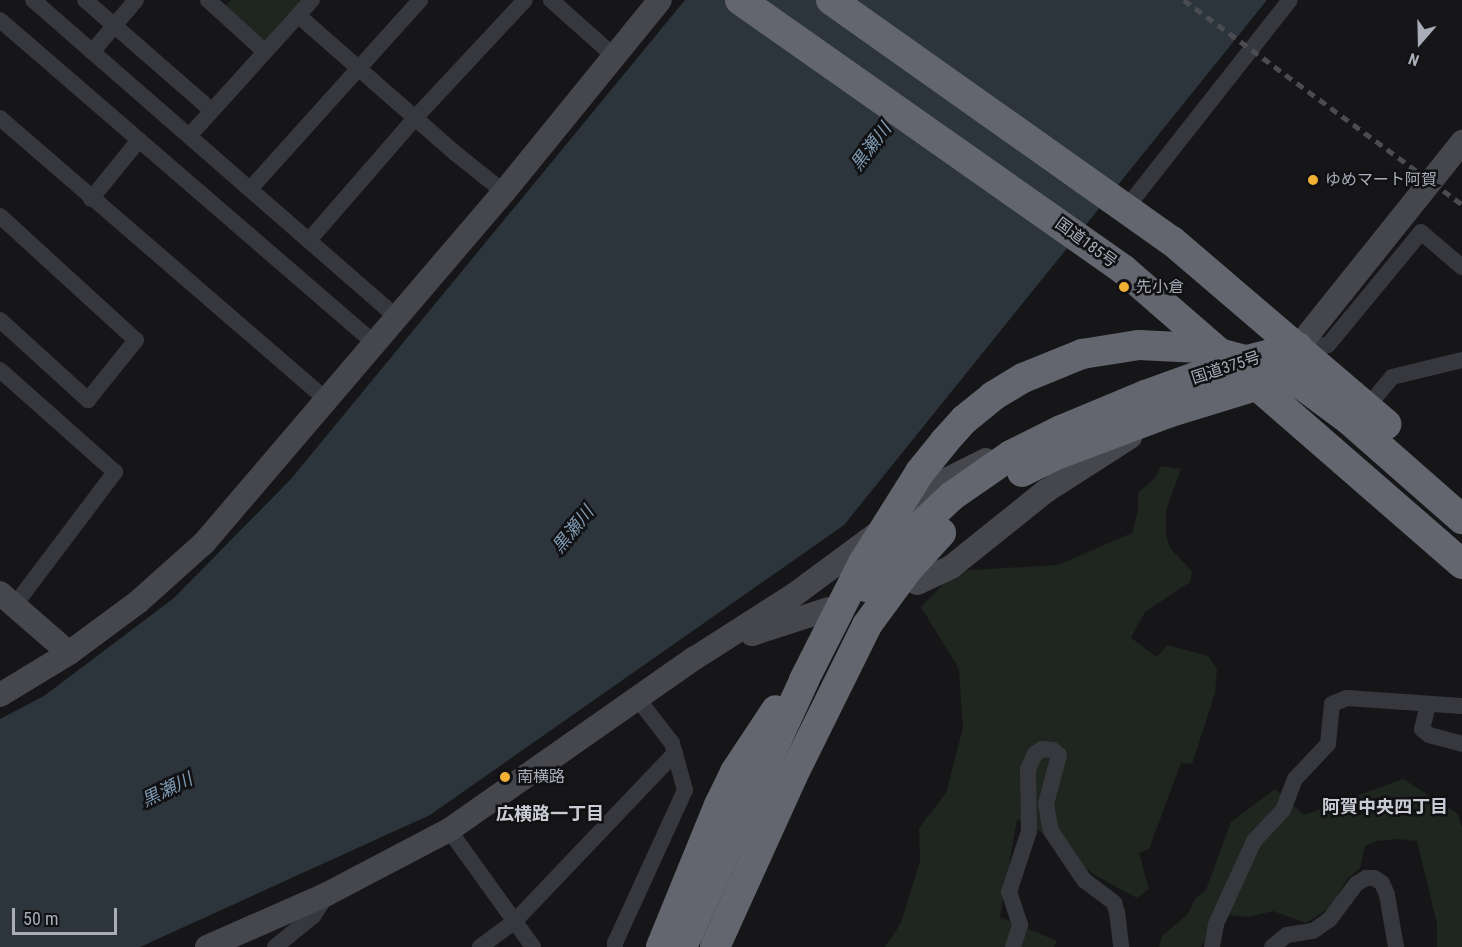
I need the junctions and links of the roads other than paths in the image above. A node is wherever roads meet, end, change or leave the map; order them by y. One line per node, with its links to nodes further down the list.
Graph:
1 (33, 0): 18 (street)
2 (86, 0): 16 (street)
3 (136, 0): 16 (street)
4 (208, 0): 17 (street)
5 (312, 0): 14 (street)
6 (420, 0): 20 (street)
7 (525, 0): 23 (street)
8 (551, 0): 19 (street)
9 (660, 0): 19 (street)
10 (740, 0): 39 (highway, 国道185号)
11 (831, 0): 30 (highway)
12 (1302, 0): 13 (street)
13 (1286, 6): 30 (street)
14 (299, 16): 17 (street); 20 (street)
15 (0, 20): 25 (street)
16 (114, 26): 18 (street); 21 (street)
17 (264, 51): 21 (street)
18 (92, 52): 24 (street)
19 (615, 57): 28 (street)
20 (359, 68): 23 (street); 27 (street)
21 (211, 110): 24 (street)
22 (0, 118): 29 (street)
23 (415, 118): 28 (street); 32 (street)
24 (190, 135): 27 (street)
25 (139, 140): 29 (street); 36 (street)
26 (1462, 142): 37 (street)
27 (251, 188): 32 (street)
28 (504, 192): 34 (street)
29 (92, 199): 43 (street)
30 (1121, 203): 37 (highway)
31 (0, 216): 35 (street)
32 (310, 239): 34 (street)
33 (1462, 267): 37 (street)
34 (397, 317): 36 (street)
35 (0, 320)
36 (375, 344): 43 (street)
37 (1298, 347): 39 (highway, 国道375号); 41 (highway, 国道375号); 44 (highway)
38 (1462, 360): 44 (street)
39 (1231, 364): 41 (highway, 国道185号); 45 (highway, 国道375号)
40 (0, 370): 50 (street)
41 (1255, 386): 42 (highway, 国道375号); 48 (highway, 国道185号)
42 (1215, 399): 49 (street); 72 (highway, 国道375号)
43 (328, 401): 52 (street)
44 (1367, 407): 46 (highway)
45 (1061, 430): 53 (street); 69 (highway, 国道375号)
46 (1449, 506): 47 (highway); 58 (highway)
47 (1462, 537)
48 (1462, 564)
49 (917, 583)
50 (7, 600): 52 (street)
51 (830, 609): 53 (street)
52 (69, 653): 54 (street)
53 (695, 658): 55 (street)
54 (0, 695)
55 (637, 698): 60 (street); 61 (street)
56 (1428, 705): 57 (street); 59 (street); 75 (street)
57 (1462, 706)
58 (795, 720): 70 (highway); 71 (highway)
59 (1462, 744)
60 (675, 753): 63 (street); 68 (street)
61 (449, 830): 62 (street); 63 (street)
62 (327, 894): 64 (street); 65 (street)
63 (515, 921): 66 (street); 67 (street)
64 (207, 947)
65 (275, 947)
66 (480, 947)
67 (533, 947)
68 (615, 947)
69 (661, 947)
70 (682, 947)
71 (699, 947)
72 (715, 947)
73 (1013, 947): 74 (street)
74 (1121, 947)
75 (1212, 947)
76 (1272, 947): 77 (street)
77 (1396, 947)

